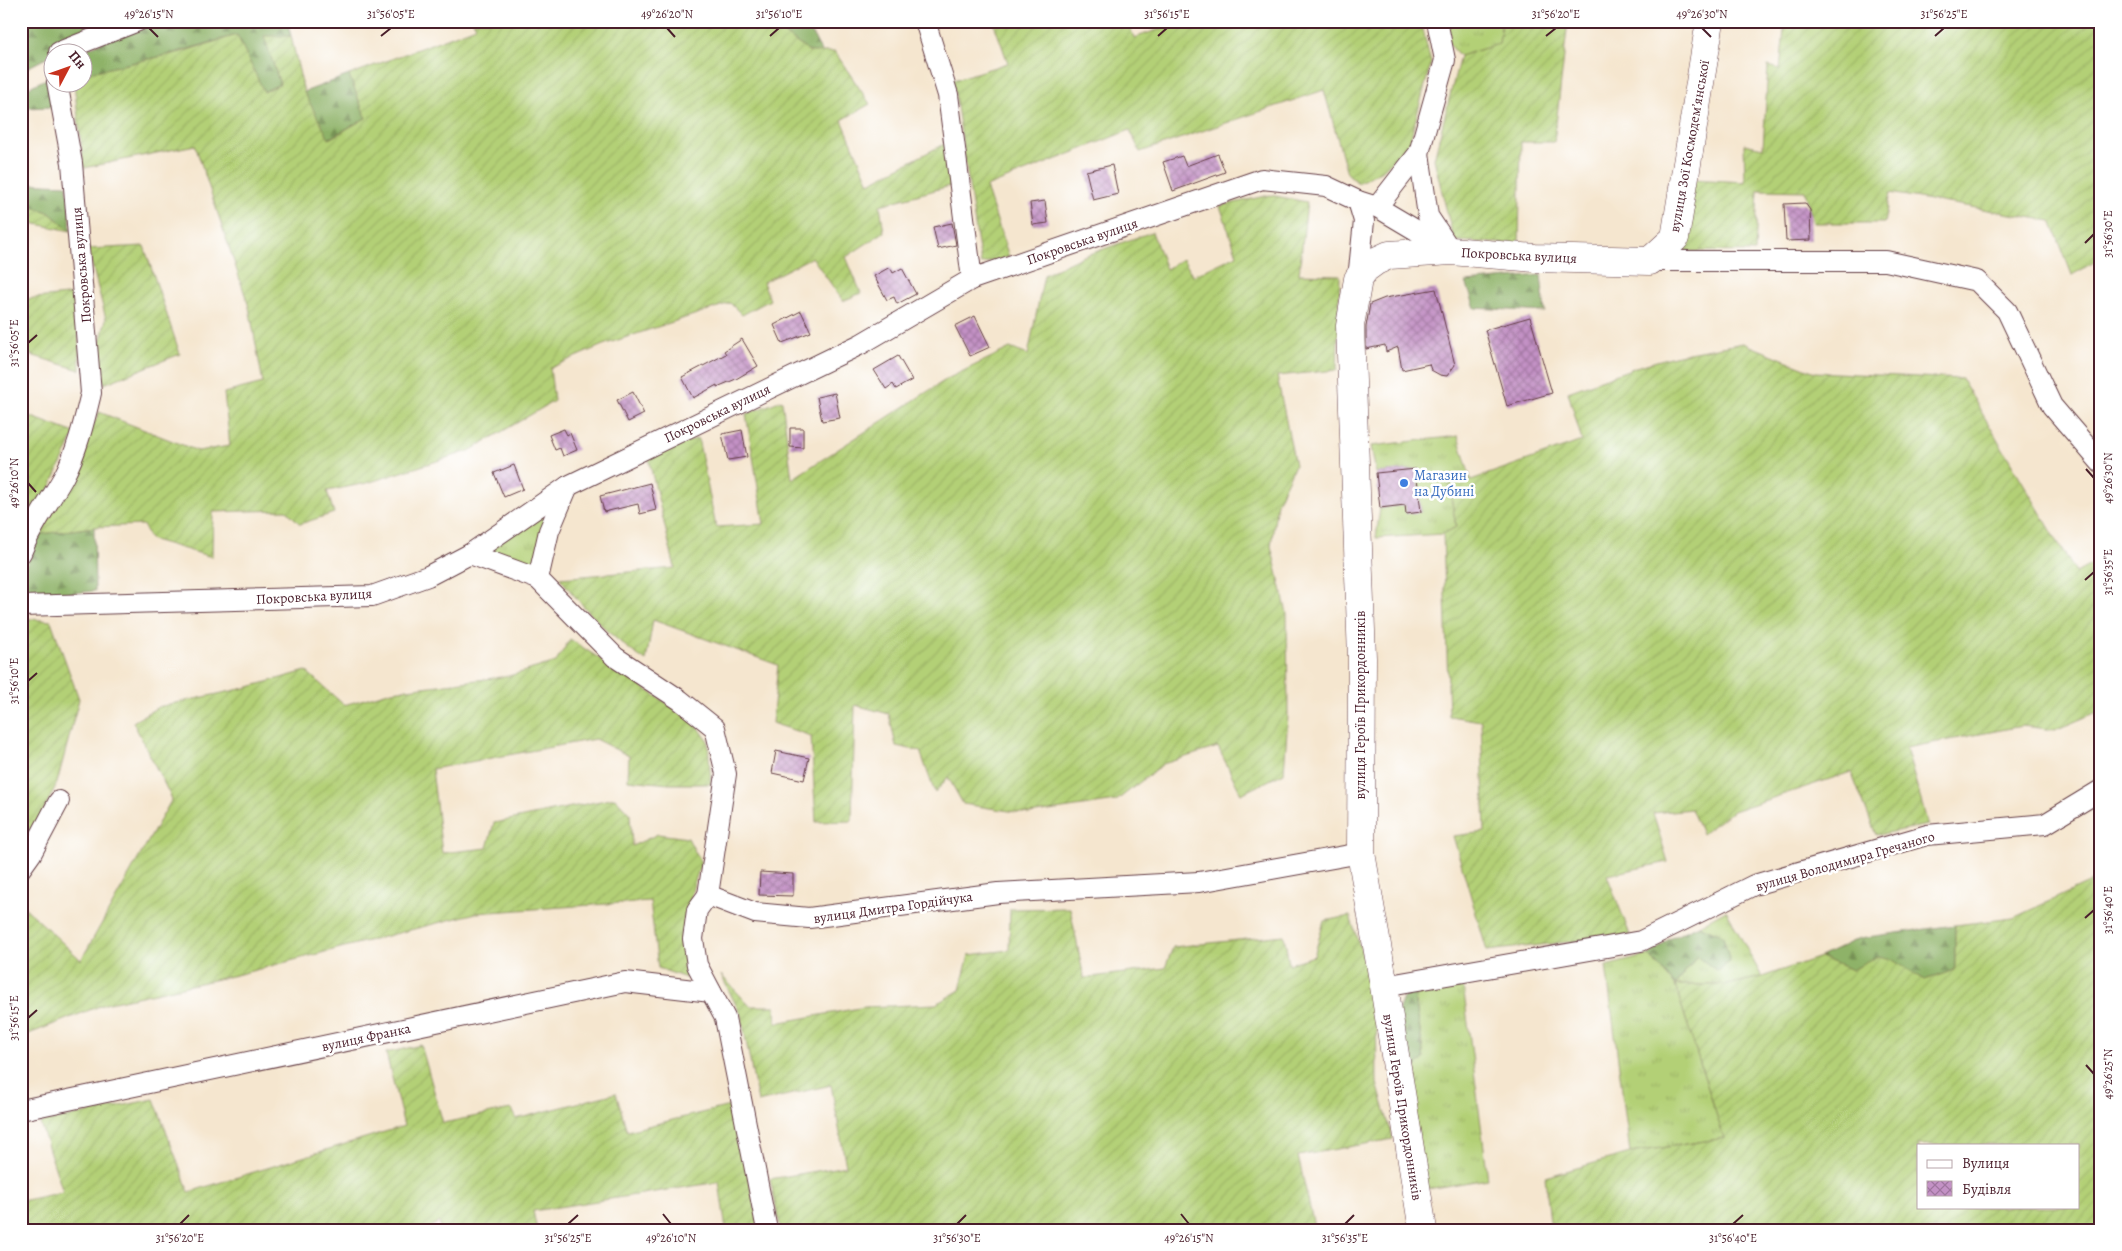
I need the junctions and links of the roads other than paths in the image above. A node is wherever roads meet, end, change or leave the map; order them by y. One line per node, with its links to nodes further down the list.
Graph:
1 (138, 21): 5 (street)
2 (925, 21): 12 (street)
3 (1436, 21): 7 (street)
4 (1710, 21): 11 (street, вулиця Зої Космодемʼянської)
5 (84, 42)
6 (59, 92): 16 (street, Покровська вулиця)
7 (1419, 153): 9 (street); 10 (street)
8 (1358, 201): 9 (street, Покровська вулиця); 12 (street, Покровська вулиця); 13 (street)
9 (1377, 207): 10 (street, Покровська вулиця)
10 (1451, 251): 11 (street, Покровська вулиця); 13 (street)
11 (1650, 261): 14 (street, Покровська вулиця)
12 (972, 279): 15 (street, Покровська вулиця)
13 (1358, 279): 22 (street, вулиця Героїв Прикордонників)
14 (2101, 463)
15 (568, 486): 17 (street, Покровська вулиця); 18 (street)
16 (21, 553)
17 (470, 554): 18 (street); 19 (street, Покровська вулиця)
18 (538, 579): 24 (street)
19 (21, 606)
20 (2101, 790): 25 (street, вулиця Володимира Гречаного)
21 (59, 801): 23 (street)
22 (1361, 853): 24 (street, вулиця Дмитра Гордійчука); 25 (street, вулиця Героїв Прикордонників)
23 (21, 868)
24 (708, 896): 26 (street)
25 (1384, 986): 29 (street, вулиця Героїв Прикордонників)
26 (711, 992): 27 (street, вулиця Франка); 28 (street)
27 (21, 1110)
28 (767, 1230)
29 (1422, 1230)

